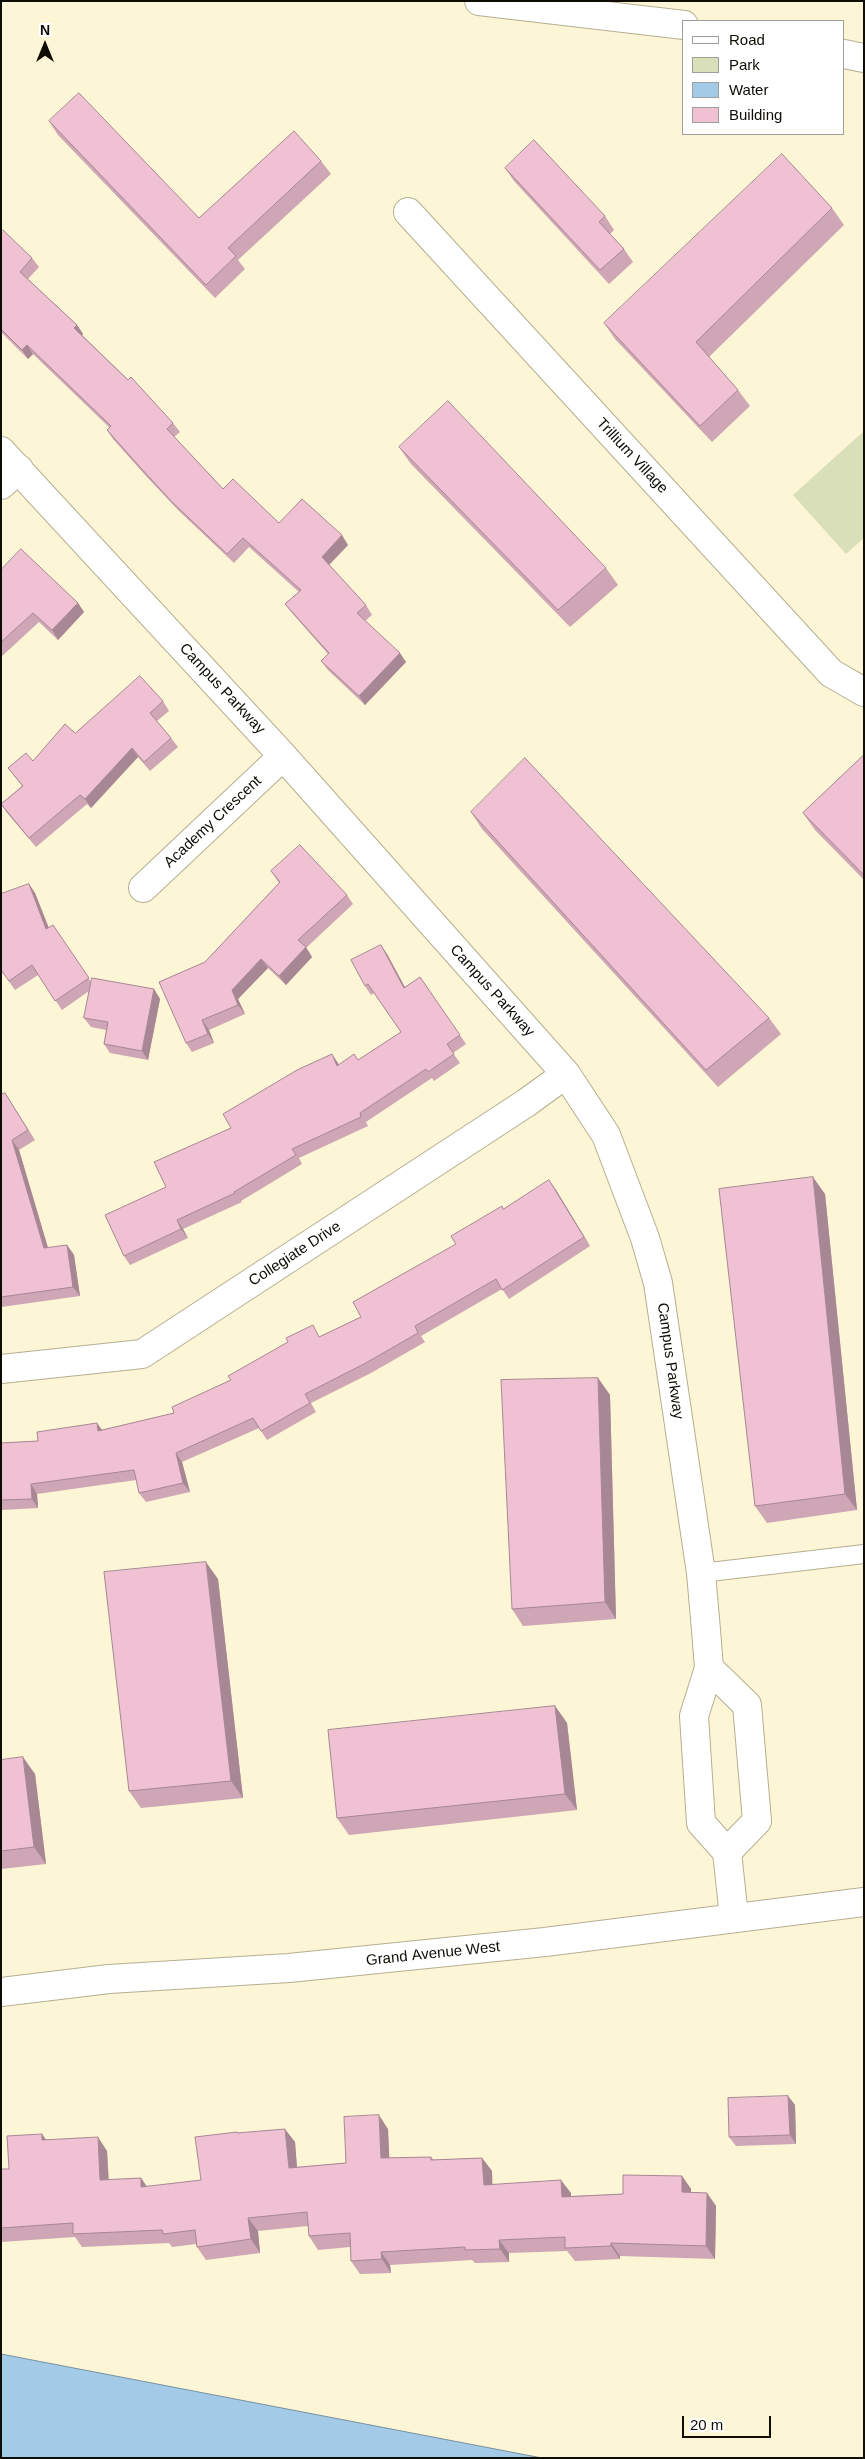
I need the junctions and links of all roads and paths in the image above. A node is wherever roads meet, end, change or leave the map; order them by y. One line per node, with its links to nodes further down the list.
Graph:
1 (479, 1): 2 (street)
2 (682, 25)
3 (845, 54): 4 (street)
4 (864, 58)
5 (408, 212): 7 (street, Trillium Village)
6 (7, 468): 8 (street, Campus Parkway)
7 (864, 692)
8 (283, 756): 9 (street, Academy Crescent); 10 (street, Campus Parkway)
9 (142, 888)
10 (566, 1074): 11 (street, Collegiate Drive); 13 (street, Campus Parkway)
11 (1, 1369)
12 (864, 1554): 13 (lane)
13 (701, 1573): 14 (street, Campus Parkway)
14 (709, 1668): 15 (street, Campus Parkway); 15 (street)
15 (727, 1852): 17 (street)
16 (864, 1902): 17 (street, Grand Avenue West)
17 (734, 1917): 18 (street, Grand Avenue West)
18 (1, 1992)

